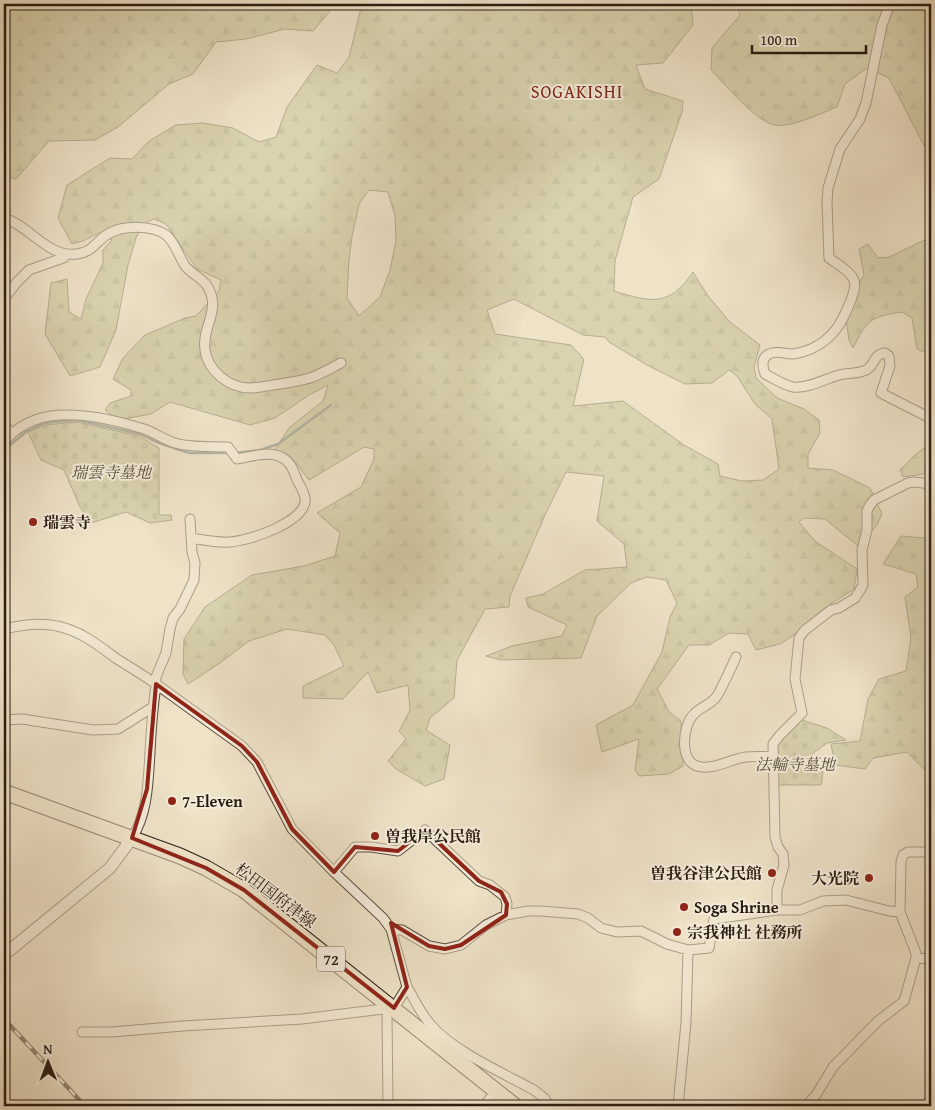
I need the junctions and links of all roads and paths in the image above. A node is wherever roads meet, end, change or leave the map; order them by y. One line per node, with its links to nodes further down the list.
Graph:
1 (890, 4): 6 (street)
2 (4, 218): 3 (street)
3 (66, 254): 4 (street); 5 (street)
4 (4, 298)
5 (341, 363)
6 (931, 415)
7 (4, 423): 8 (street)
8 (11, 434): 9 (street); 12 (street)
9 (4, 441)
10 (931, 484): 18 (street)
11 (190, 519): 12 (street)
12 (191, 538): 15 (street)
13 (4, 629): 15 (street)
14 (736, 657): 18 (street)
15 (156, 684): 16 (street); 22 (street)
16 (153, 707): 17 (street); 20 (street)
17 (4, 720)
18 (773, 756): 23 (street)
19 (4, 792): 20 (main road, 松田国府津線 / 72)
20 (132, 838): 28 (street); 32 (main road, 松田国府津線 / 72)
21 (931, 852): 24 (street)
22 (334, 872): 25 (street); 26 (street)
23 (777, 910): 24 (street); 27 (street)
24 (900, 912): 29 (street)
25 (506, 915): 26 (street); 27 (street)
26 (391, 929): 31 (street)
27 (688, 950): 39 (street)
28 (4, 955)
29 (916, 958): 30 (street); 40 (street)
30 (931, 959)
31 (407, 987): 32 (street); 38 (street)
32 (394, 1008): 33 (street); 34 (main road, 松田国府津線 / 72); 35 (street)
33 (82, 1032)
34 (496, 1091): 36 (street); 37 (main road, 松田国府津線 / 72)
35 (388, 1106)
36 (484, 1106)
37 (515, 1106)
38 (550, 1106)
39 (678, 1106)
40 (806, 1106)

